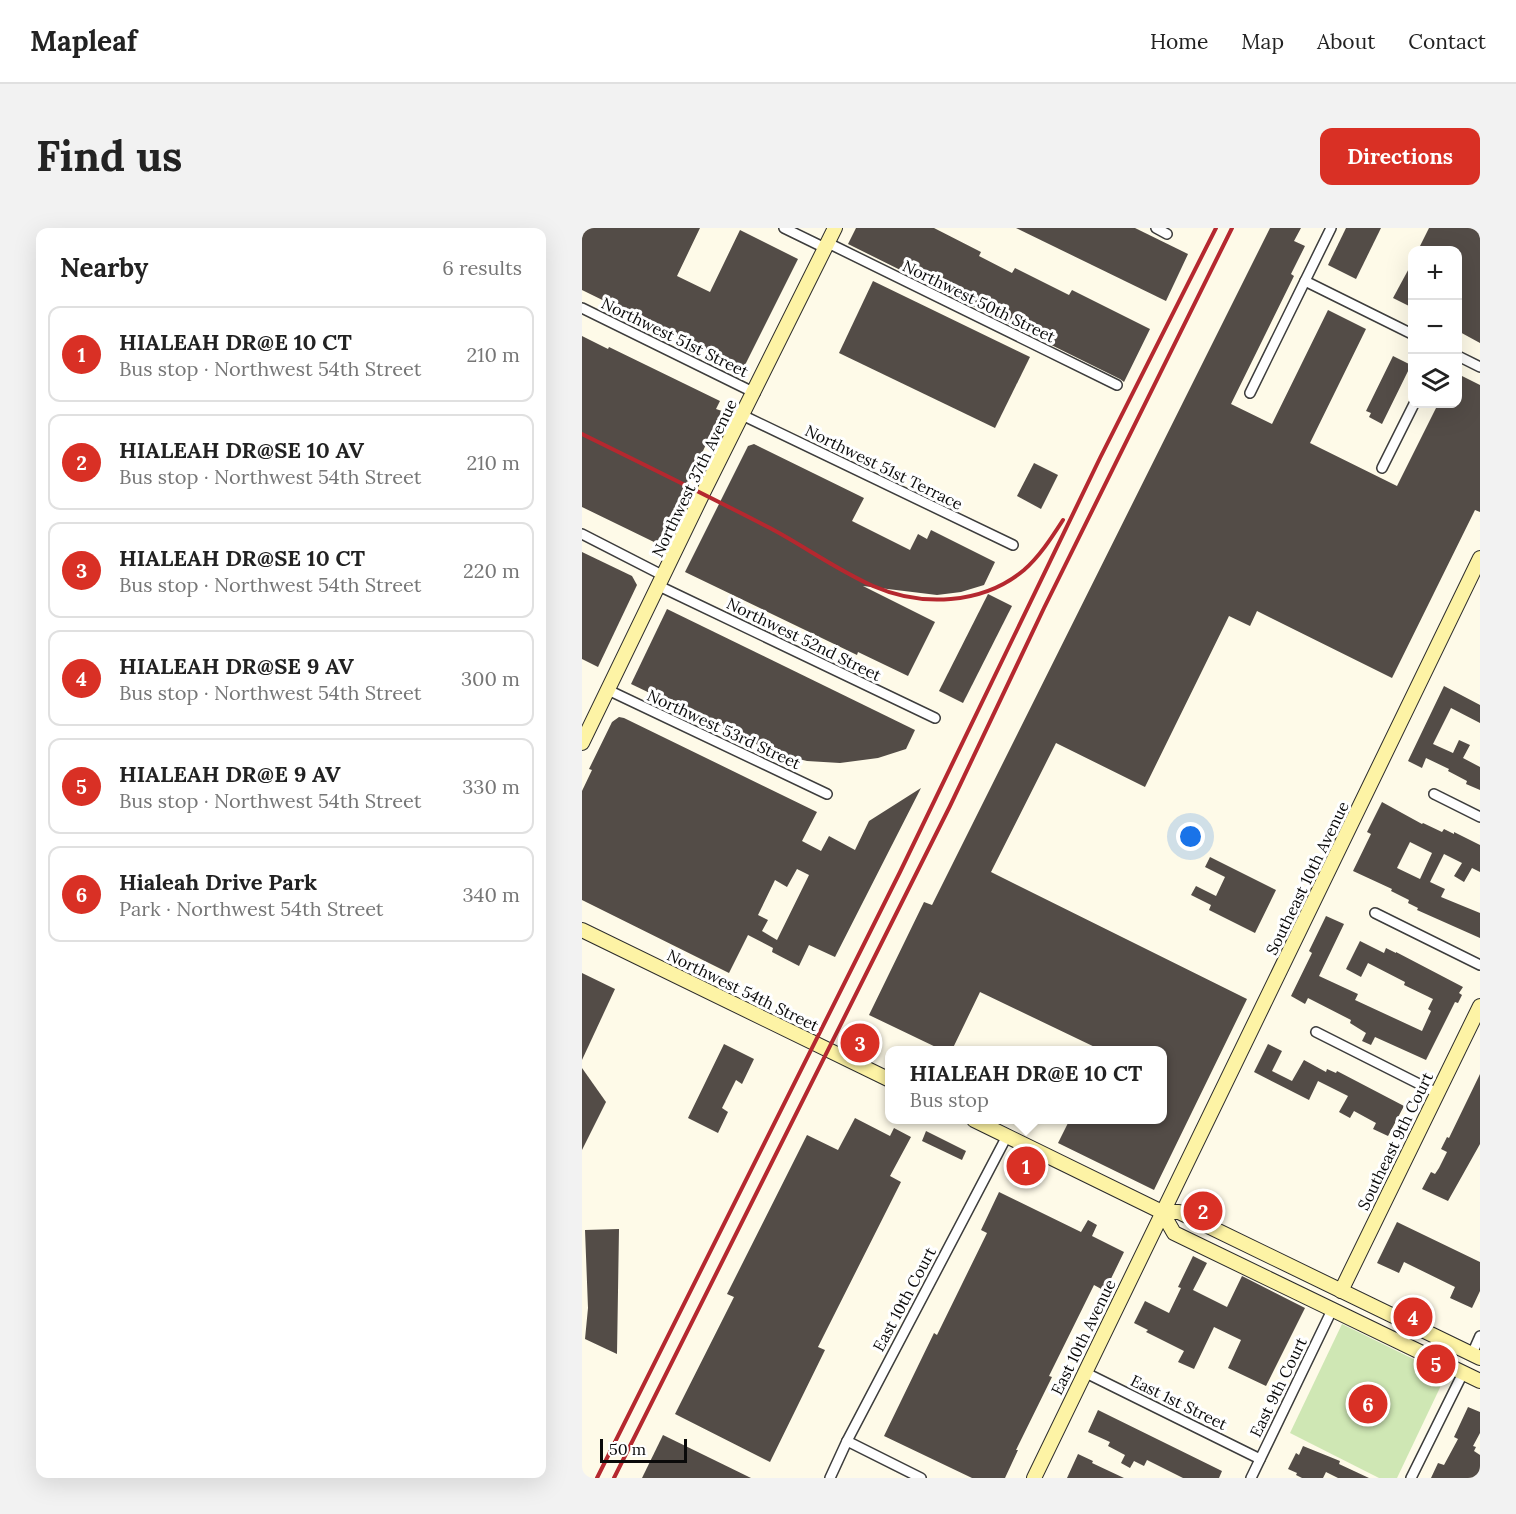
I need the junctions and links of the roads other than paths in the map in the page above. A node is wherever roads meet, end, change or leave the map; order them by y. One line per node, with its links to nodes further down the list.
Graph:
1 (784, 228): 6 (street, Northwest 50th Street)
2 (835, 228): 6 (street, Northwest 37th Avenue)
3 (1156, 228): 5 (street)
4 (1331, 228): 7 (street)
5 (1167, 234)
6 (826, 245): 12 (street, Northwest 50th Street); 13 (street, Northwest 37th Avenue)
7 (1305, 282): 9 (street); 14 (street)
8 (582, 308): 13 (street, Northwest 51st Street)
9 (1408, 332)
10 (1462, 358): 11 (street)
11 (1480, 367)
12 (1117, 385)
13 (755, 393): 16 (street, Northwest 37th Avenue)
14 (1250, 393)
15 (1412, 408): 17 (street)
16 (742, 415): 19 (street, Northwest 51st Terrace); 21 (street, Northwest 37th Avenue)
17 (1382, 468)
18 (582, 534): 21 (street, Northwest 52nd Street)
19 (1013, 545)
20 (1480, 558): 37 (street, Southeast 10th Avenue)
21 (661, 581): 22 (street, Northwest 37th Avenue); 23 (street, Northwest 52nd Street)
22 (608, 690): 24 (street, Northwest 37th Avenue); 25 (street, Northwest 53rd Street)
23 (935, 718)
24 (582, 743)
25 (827, 794)
26 (1434, 794): 27 (street)
27 (1480, 817)
28 (1375, 913): 30 (street)
29 (582, 930): 33 (street, Northwest 54th Street)
30 (1480, 965)
31 (1480, 1006): 34 (street, Southeast 9th Court)
32 (1316, 1032): 34 (street)
33 (885, 1078)
34 (1437, 1092): 38 (street, Southeast 9th Court)
35 (984, 1124): 36 (street)
36 (1007, 1136): 37 (street); 47 (street, East 10th Court)
37 (1162, 1212): 38 (street); 39 (street); 43 (street, East 10th Avenue)
38 (1341, 1291): 42 (street)
39 (1332, 1310): 40 (street); 48 (street, East 9th Court)
40 (1346, 1316): 42 (street); 45 (street)
41 (1480, 1336): 42 (street)
42 (1476, 1356)
43 (1084, 1372): 48 (street, East 1st Street); 51 (street, East 10th Avenue)
44 (1480, 1372): 45 (street)
45 (1463, 1373): 46 (street); 53 (street)
46 (1480, 1381)
47 (847, 1441): 49 (street, East 10th Court); 50 (street)
48 (1260, 1459): 52 (street, East 9th Court)
49 (830, 1478)
50 (921, 1478)
51 (1034, 1478)
52 (1251, 1478)
53 (1411, 1478)

